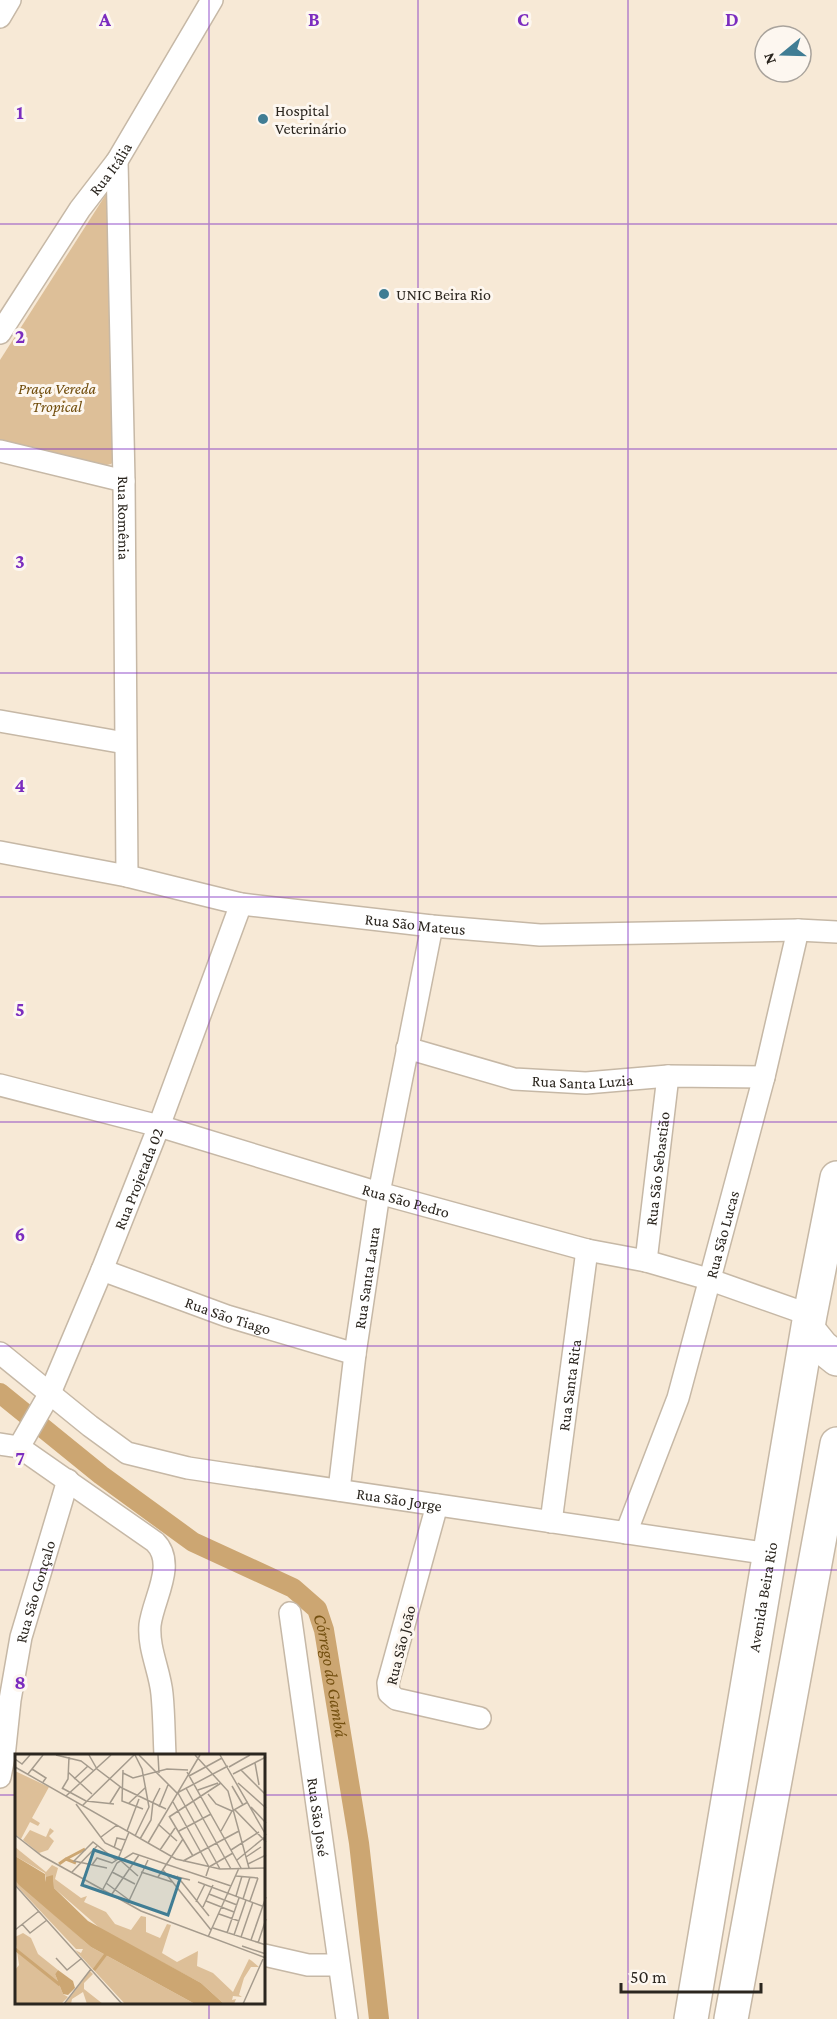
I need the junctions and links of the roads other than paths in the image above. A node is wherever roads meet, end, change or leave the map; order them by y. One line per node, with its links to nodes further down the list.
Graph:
1 (10, 0): 3 (street)
2 (212, 0): 4 (street, Rua Itália)
3 (0, 16)
4 (117, 161): 5 (street, Rua Itália); 7 (street, Rua Romênia)
5 (0, 333)
6 (0, 451): 7 (street)
7 (124, 481): 9 (street, Rua Romênia)
8 (0, 721): 9 (street)
9 (125, 743): 11 (street, Rua Romênia)
10 (0, 852): 11 (street, Rua São Mateus)
11 (127, 876): 12 (street, Rua São Mateus)
12 (241, 904): 13 (street, Rua São Mateus); 20 (street, Rua Projetada 02)
13 (432, 926): 14 (street, Rua São Mateus); 16 (street, Rua Santa Laura)
14 (798, 930): 15 (street, Rua São Mateus); 18 (street, Rua São Lucas)
15 (837, 932)
16 (407, 1048): 17 (street, Rua Santa Luzia); 22 (street, Rua Santa Laura)
17 (668, 1076): 18 (street, Rua Santa Luzia); 24 (street, Rua São Sebastião)
18 (764, 1077): 26 (street, Rua São Lucas)
19 (0, 1085): 20 (street, Rua São Pedro)
20 (159, 1126): 22 (street, Rua São Pedro); 25 (street, Rua Projetada 02)
21 (837, 1178): 27 (main road, Avenida Beira Rio)
22 (379, 1193): 23 (street, Rua São Pedro); 29 (street, Rua Santa Laura)
23 (587, 1250): 24 (street, Rua São Pedro); 37 (street, Rua Santa Rita)
24 (646, 1261): 26 (street, Rua São Pedro)
25 (102, 1270): 29 (street, Rua São Tiago); 31 (street, Rua Projetada 02)
26 (708, 1279): 27 (street, Rua São Pedro); 38 (street, Rua São Lucas)
27 (810, 1323): 30 (main road); 39 (main road, Avenida Beira Rio)
28 (0, 1353): 31 (street, Rua São Jorge)
29 (355, 1354): 35 (street, Rua Santa Laura)
30 (837, 1359)
31 (46, 1399): 32 (street, Rua Projetada 02); 35 (street, Rua São Jorge)
32 (14, 1444): 34 (street)
33 (837, 1444): 48 (main road)
34 (68, 1480): 42 (street); 43 (street, Rua São Gonçalo)
35 (339, 1490): 36 (street, Rua São Jorge)
36 (437, 1506): 37 (street, Rua São Jorge); 41 (street, Rua São João)
37 (551, 1522): 38 (street, Rua São Jorge)
38 (626, 1533): 39 (street, Rua São Jorge)
39 (771, 1554): 47 (main road, Avenida Beira Rio)
40 (290, 1612): 45 (street, Rua São José)
41 (480, 1718)
42 (165, 1754)
43 (0, 1777)
44 (266, 1954): 45 (street)
45 (339, 1965): 46 (street, Rua São José)
46 (347, 2019)
47 (692, 2019)
48 (731, 2019)

